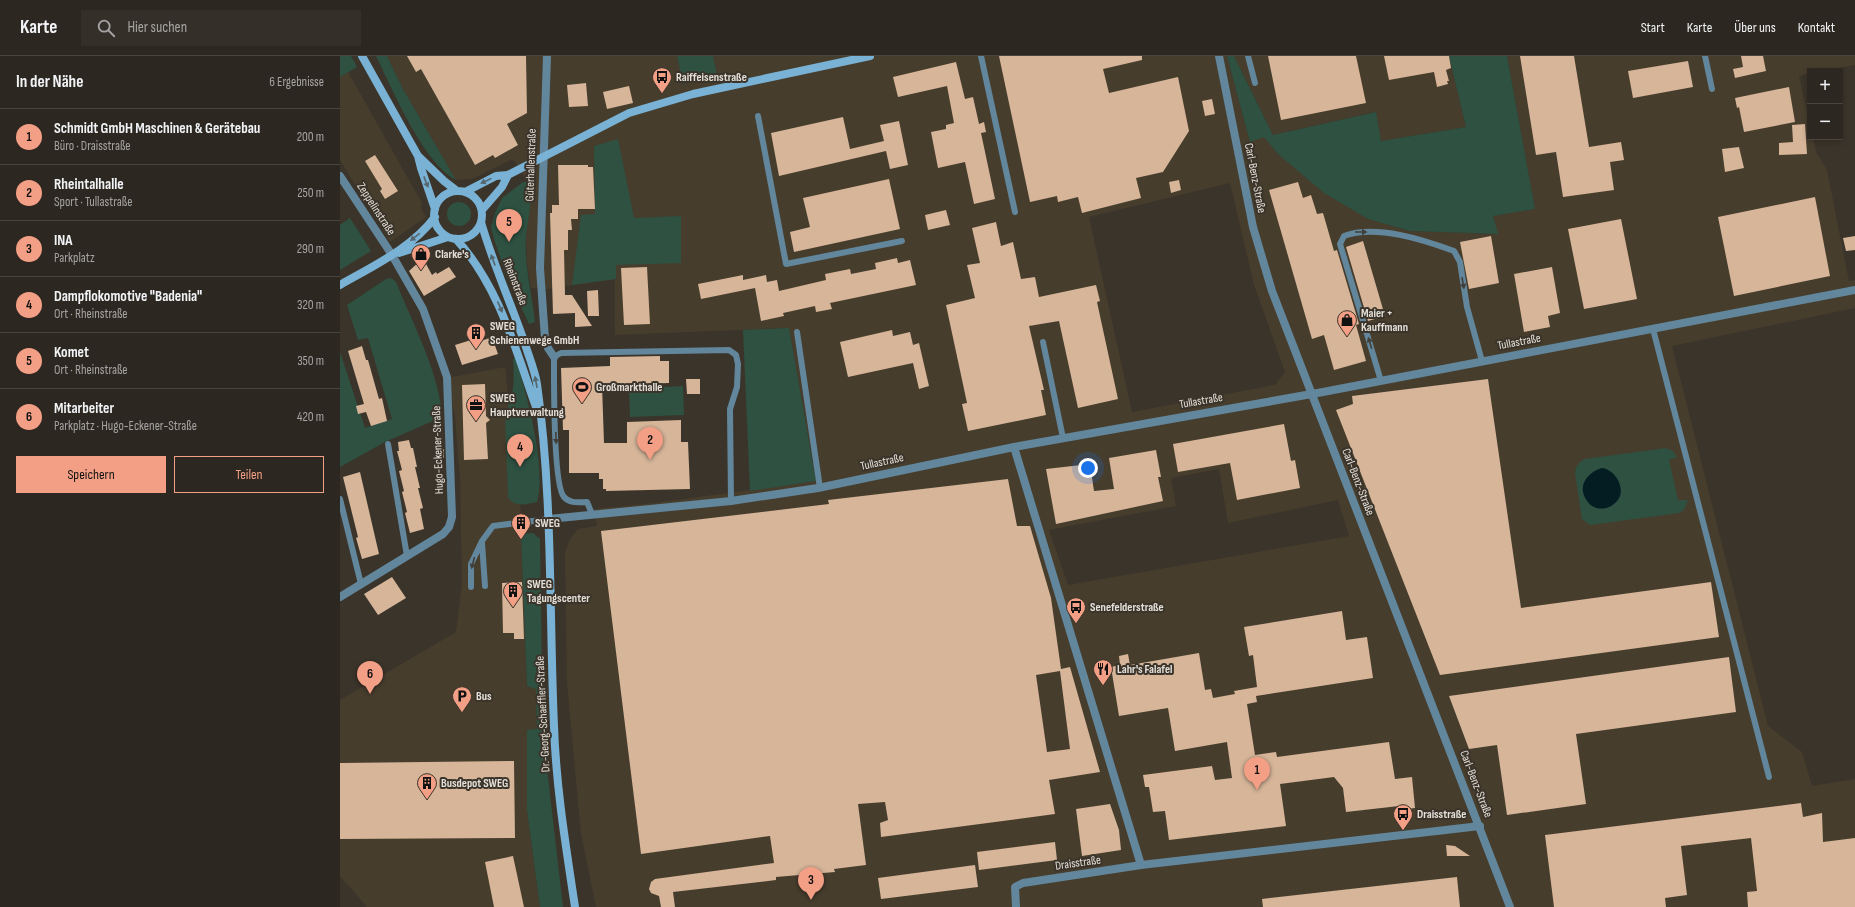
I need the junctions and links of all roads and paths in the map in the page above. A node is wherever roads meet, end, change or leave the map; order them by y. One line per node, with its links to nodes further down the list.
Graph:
1 (362, 56): 12 (main road)
2 (547, 56): 11 (street, Güterhallenstraße)
3 (870, 56): 11 (main road)
4 (981, 56): 17 (lane)
5 (1219, 56): 32 (street, Carl-Benz-Straße)
6 (1248, 56): 8 (lane)
7 (1705, 56): 9 (lane)
8 (1255, 83)
9 (1712, 89)
10 (758, 116): 22 (lane)
11 (544, 155): 13 (main road); 29 (street, Güterhallenstraße)
12 (418, 156): 15 (main road); 18 (main road, one-way to 18)
13 (508, 175): 15 (main road, one-way to 15); 16 (main road)
14 (340, 176): 23 (street, Zeppelinstraße)
15 (461, 192): 16 (main road); 18 (main road)
16 (482, 210): 19 (main road)
17 (1016, 212)
18 (435, 213): 20 (main road); 23 (main road, one-way to 23)
19 (481, 222): 21 (main road); 33 (main road, Rheinstraße, one-way to 19)
20 (448, 236): 21 (main road); 23 (main road)
21 (456, 239): 33 (main road, Rheinstraße, one-way to 33)
22 (902, 241)
23 (392, 255): 24 (main road); 43 (street, Hugo-Eckener-Straße)
24 (340, 285)
25 (1855, 290): 26 (street, Tullastraße)
26 (1653, 329): 30 (street, Tullastraße); 48 (lane)
27 (797, 332): 37 (lane)
28 (1043, 342): 34 (lane)
29 (554, 357): 39 (lane); 40 (lane, Güterhallenstraße, one-way to 40)
30 (1482, 362): 31 (street, Tullastraße); 31 (lane, one-way to 30)
31 (1381, 381): 32 (street, Tullastraße)
32 (1311, 394): 34 (street, Tullastraße); 49 (street, Carl-Benz-Straße)
33 (541, 421): 41 (main road, Rheinstraße)
34 (1063, 438): 36 (street, Tullastraße)
35 (388, 444): 43 (lane)
36 (1014, 447): 37 (street, Tullastraße); 50 (street)
37 (820, 488): 39 (street, Tullastraße)
38 (340, 499): 44 (lane)
39 (731, 501): 40 (street, Tullastraße)
40 (592, 514): 41 (street, Tullastraße)
41 (549, 519): 42 (lane); 51 (main road, Dr.-Georg-Schaeffler-Straße)
42 (482, 541): 45 (lane); 46 (lane, one-way to 46)
43 (407, 556): 44 (street, Hugo-Eckener-Straße)
44 (361, 584): 47 (street, Hugo-Eckener-Straße)
45 (485, 586)
46 (471, 587)
47 (340, 596)
48 (1769, 777)
49 (1480, 826): 50 (street, Draisstraße); 53 (street, Carl-Benz-Straße)
50 (1141, 865): 52 (street, Draisstraße)
51 (574, 907)
52 (1016, 907)
53 (1510, 907)

